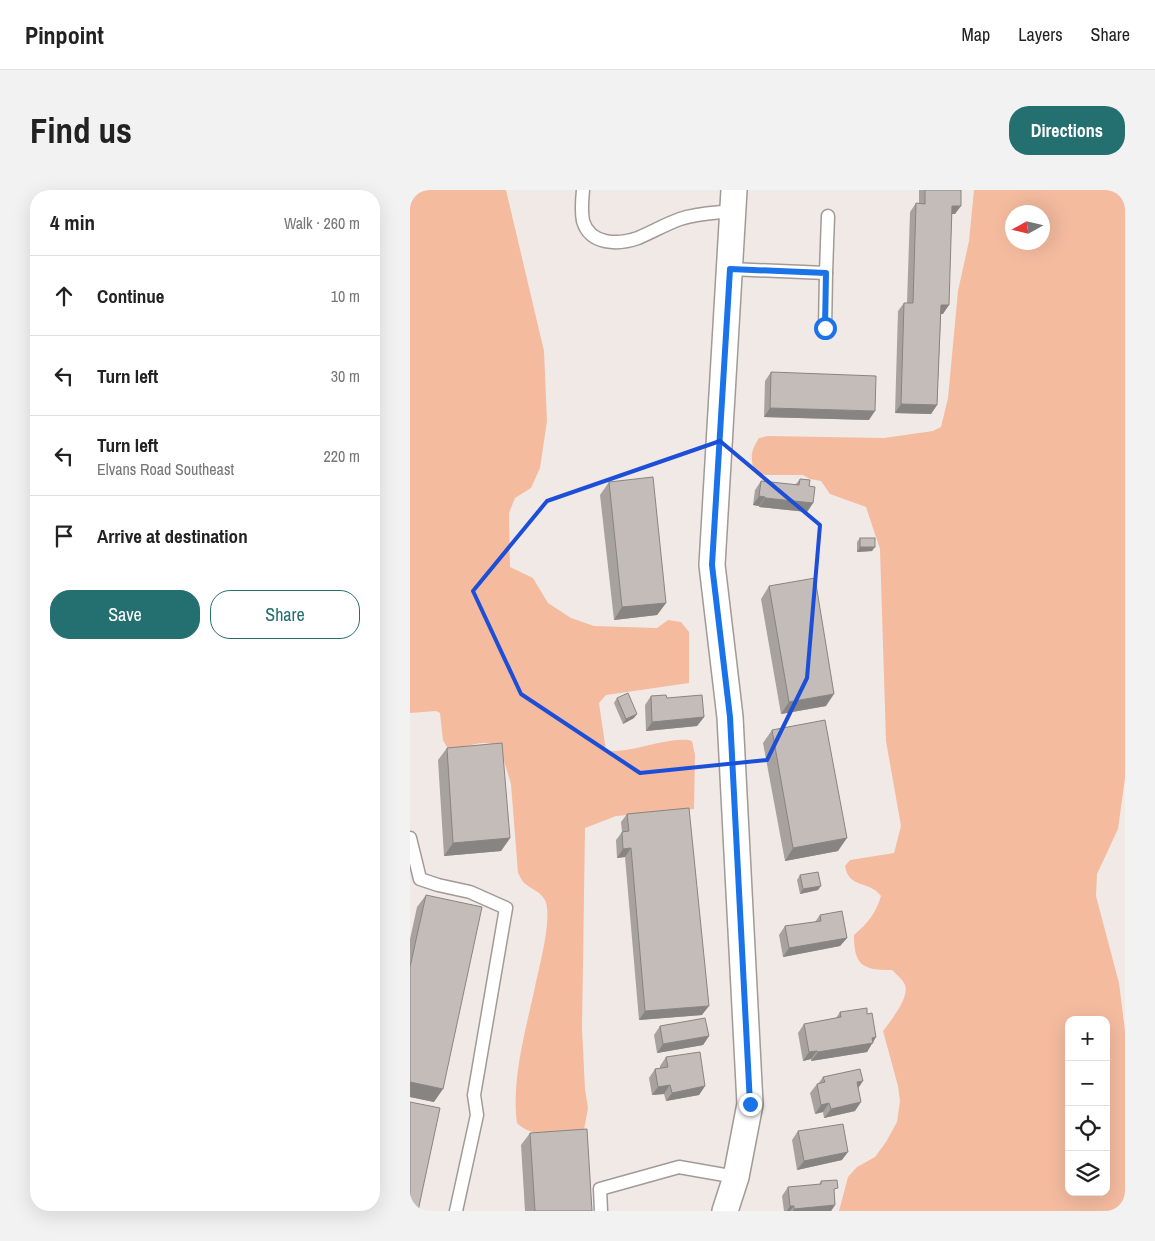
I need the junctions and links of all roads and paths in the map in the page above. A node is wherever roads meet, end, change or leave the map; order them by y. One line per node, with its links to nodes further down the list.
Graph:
1 (583, 190): 2 (lane)
2 (733, 201): 4 (street)
3 (828, 216): 5 (lane)
4 (730, 269): 5 (lane); 8 (street)
5 (826, 273): 6 (lane)
6 (825, 328)
7 (410, 838): 9 (lane)
8 (736, 1177): 10 (lane); 11 (street)
9 (456, 1211)
10 (601, 1211)
11 (725, 1211)

